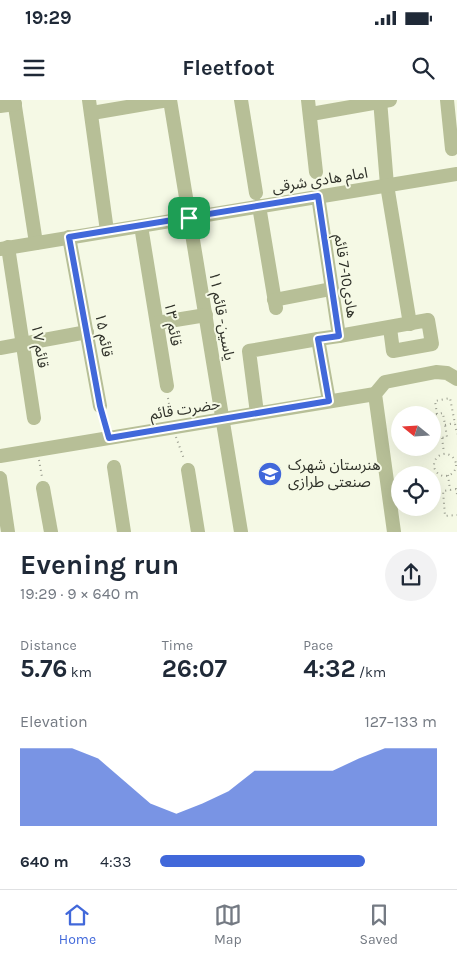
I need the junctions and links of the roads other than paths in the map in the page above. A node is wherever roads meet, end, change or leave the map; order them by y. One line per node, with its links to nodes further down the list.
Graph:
1 (169, 100): 7 (street); 15 (street, یاسین- قائم ۱۱)
2 (241, 100): 14 (street)
3 (447, 100): 9 (street)
4 (383, 101): 8 (street); 12 (street)
5 (15, 102): 6 (street); 19 (street)
6 (0, 106)
7 (90, 107): 17 (street)
8 (310, 107): 10 (street)
9 (452, 149)
10 (316, 172)
11 (457, 176): 12 (street, امام هادی شرقی)
12 (387, 185): 13 (street, امام هادی شرقی); 24 (street)
13 (318, 196): 14 (street, امام هادی شرقی); 21 (street, هادی10-7 قائم)
14 (257, 199): 15 (street, امام هادی شرقی); 21 (street)
15 (189, 218): 16 (street, امام هادی شرقی); 22 (street, یاسین- قائم ۱۱)
16 (142, 226): 17 (street, امام هادی شرقی); 23 (street, قائم ۱۳)
17 (107, 231): 18 (street, امام هادی شرقی)
18 (69, 237): 19 (street, امام هادی شرقی); 26 (street, قائم ۱۵)
19 (36, 243): 20 (street, امام هادی شرقی)
20 (4, 248): 29 (street, قائم ۱۷)
21 (331, 290): 27 (street, هادی10-7 قائم)
22 (206, 315): 23 (street); 38 (street, یاسین- قائم ۱۱)
23 (157, 323): 32 (street, قائم ۱۳)
24 (410, 324): 25 (street); 25 (street)
25 (390, 328): 27 (street)
26 (87, 332): 29 (street); 35 (street, قائم ۱۵)
27 (339, 336): 28 (street, هادی10-7 قائم)
28 (318, 339): 34 (street); 36 (street, هادی10-7 قائم)
29 (23, 344): 30 (street); 37 (street, قائم ۱۷)
30 (0, 348)
31 (457, 379): 33 (street)
32 (167, 386)
33 (375, 394): 34 (street, حضرت قائم); 49 (street)
34 (329, 401): 36 (street, حضرت قائم)
35 (100, 406)
36 (258, 413): 38 (street, حضرت قائم)
37 (34, 418)
38 (223, 419): 39 (street, حضرت قائم); 48 (street, یاسین- قائم ۱۱)
39 (0, 456)
40 (114, 466): 46 (street)
41 (188, 470): 47 (street)
42 (0, 478): 44 (street)
43 (43, 488): 45 (street)
44 (8, 532)
45 (51, 532)
46 (124, 532)
47 (198, 532)
48 (241, 532)
49 (394, 532)

